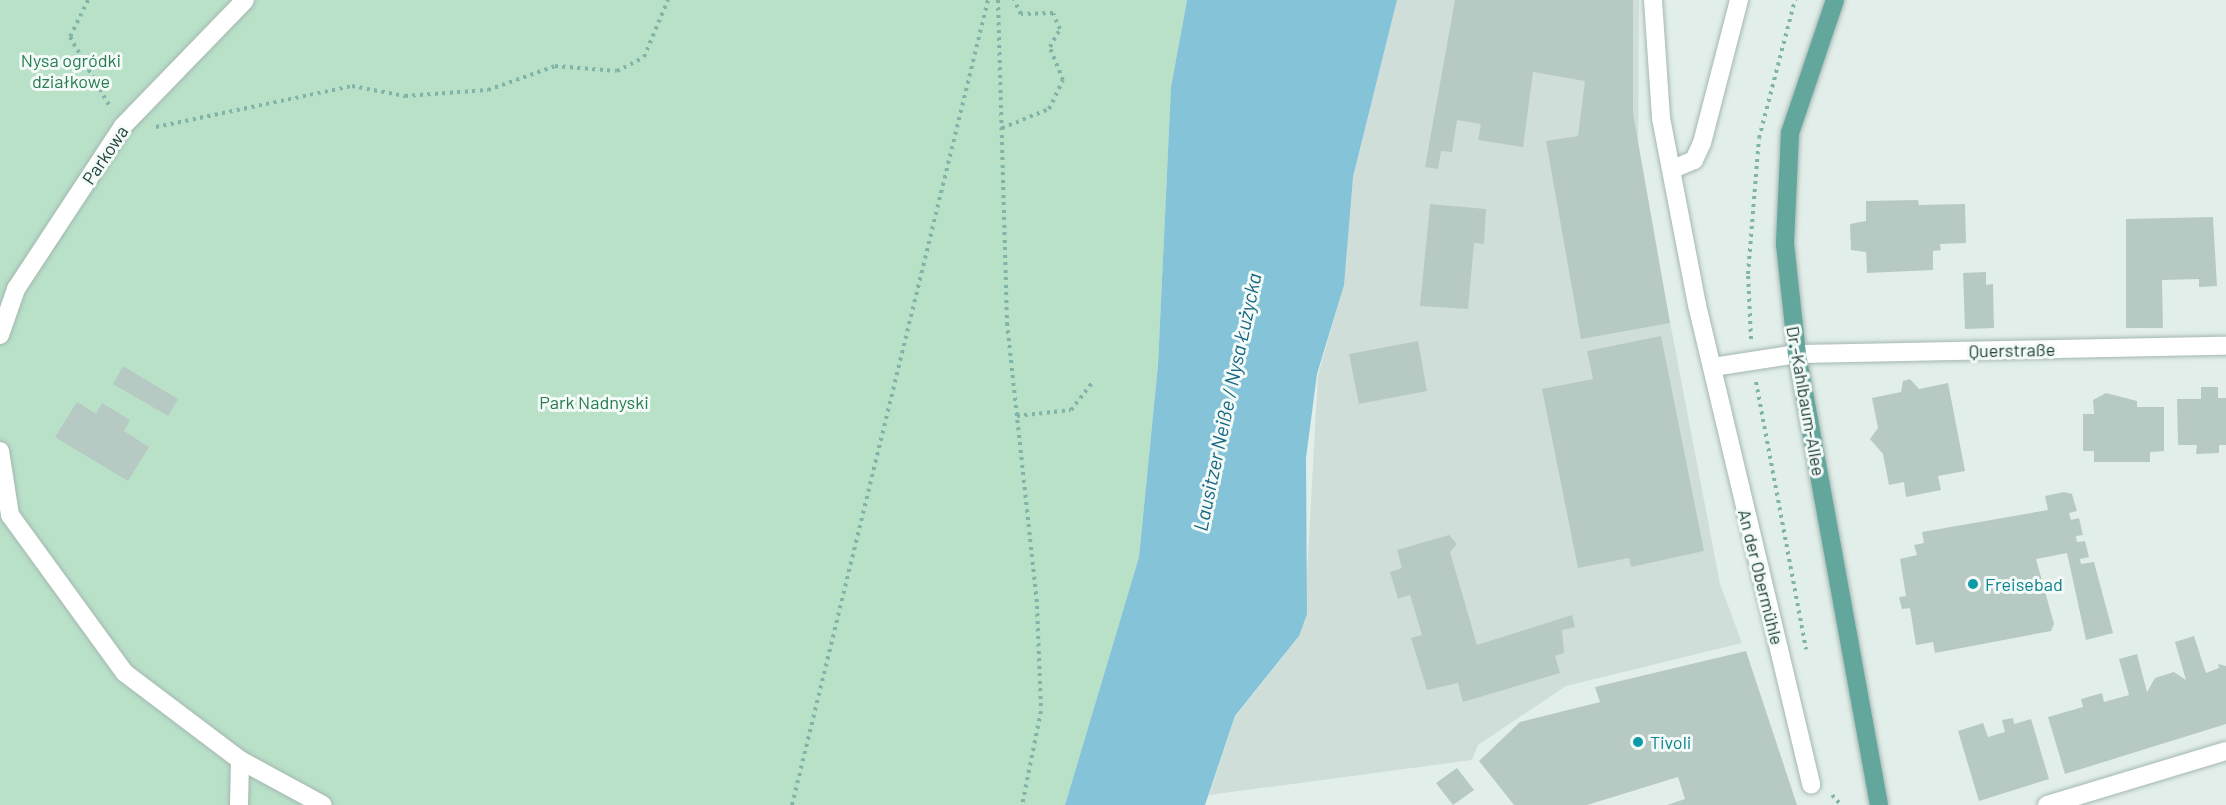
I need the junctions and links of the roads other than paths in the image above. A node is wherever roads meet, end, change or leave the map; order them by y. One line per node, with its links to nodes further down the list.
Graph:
1 (245, 0): 6 (street, Parkowa)
2 (1653, 0): 5 (street, An der Obermühle)
3 (1739, 0): 5 (street)
4 (1835, 0): 8 (main road, Dr.-Kahlbaum-Allee)
5 (1673, 169): 9 (street, An der Obermühle)
6 (0, 335)
7 (2226, 346): 8 (street, Querstraße)
8 (1797, 354): 9 (street); 16 (main road, Dr.-Kahlbaum-Allee)
9 (1713, 367): 13 (street, An der Obermühle)
10 (0, 451): 12 (street)
11 (2226, 751): 17 (street)
12 (240, 760): 14 (street); 15 (street)
13 (1811, 785)
14 (239, 805)
15 (322, 805)
16 (1879, 805)
17 (2047, 805)

